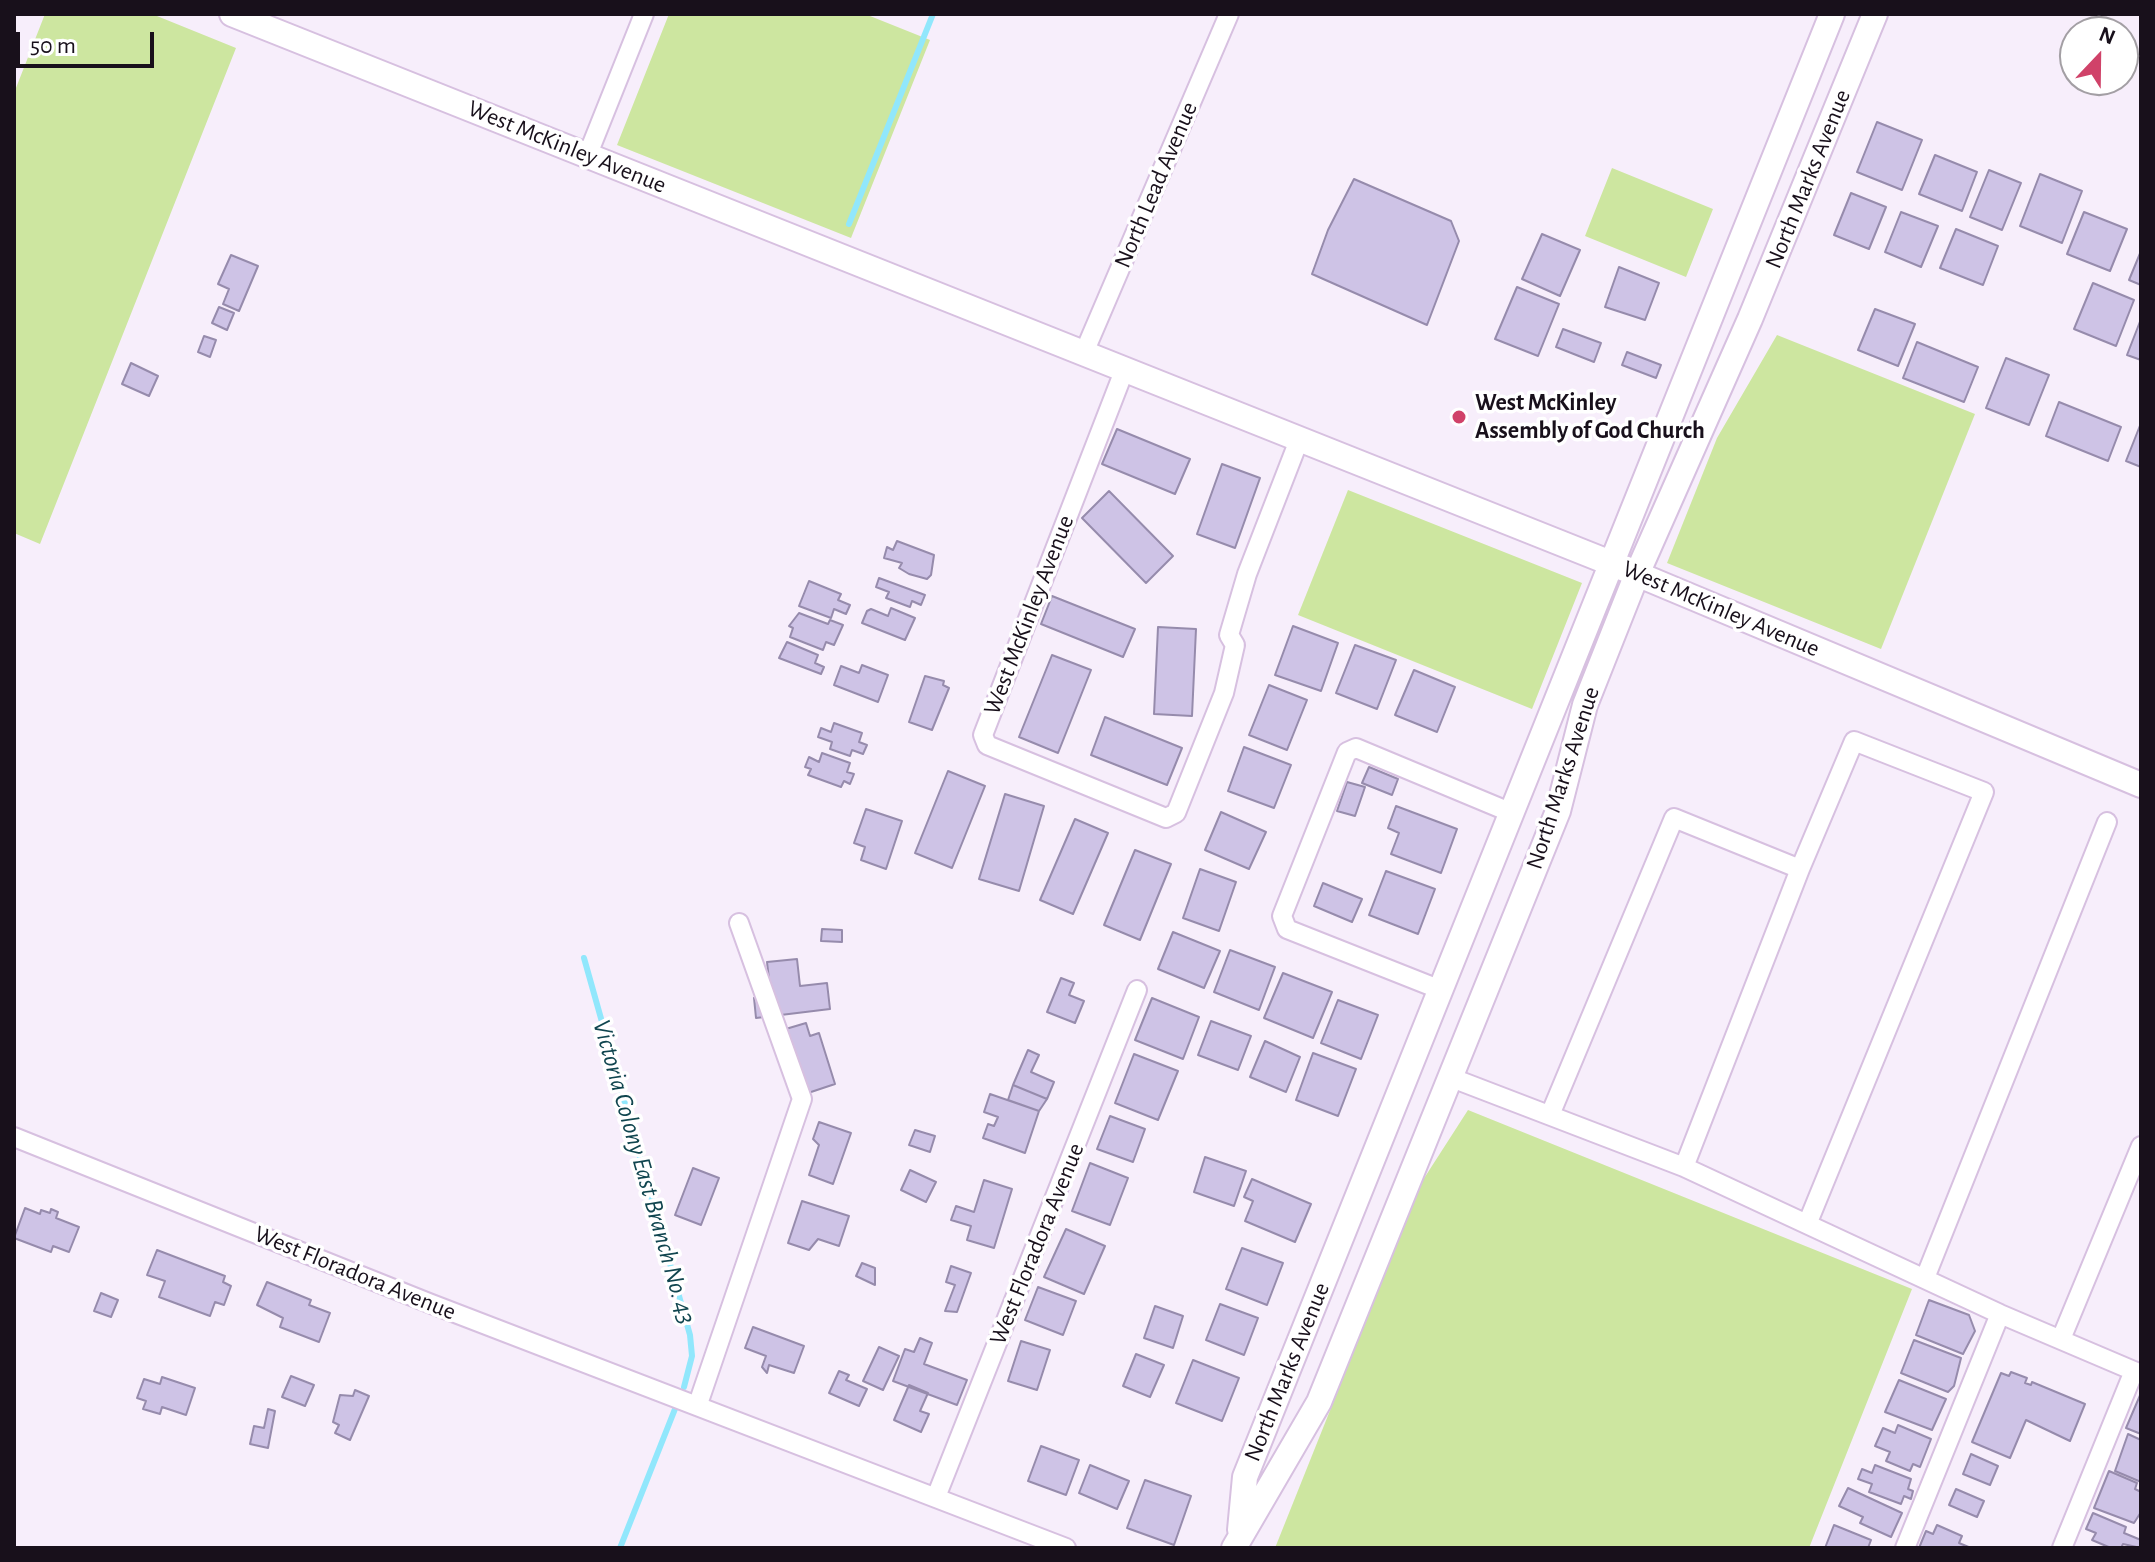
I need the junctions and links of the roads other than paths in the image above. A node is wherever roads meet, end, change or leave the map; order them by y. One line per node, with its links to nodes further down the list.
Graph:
1 (232, 14): 6 (main road, West McKinley Avenue)
2 (644, 14): 6 (street)
3 (1229, 14): 7 (street, North Lead Avenue)
4 (1832, 14): 10 (main road, North Marks Avenue)
5 (1867, 20): 11 (main road, North Marks Avenue)
6 (588, 154): 7 (main road, West McKinley Avenue)
7 (1083, 355): 8 (main road, West McKinley Avenue)
8 (1124, 371): 9 (main road, West McKinley Avenue); 9 (street, West McKinley Avenue)
9 (1299, 440): 10 (main road, West McKinley Avenue)
10 (1613, 564): 11 (main road, West McKinley Avenue); 13 (main road, North Marks Avenue)
11 (1637, 574): 12 (main road, West McKinley Avenue); 19 (main road, North Marks Avenue)
12 (2141, 785)
13 (1512, 813): 18 (main road, North Marks Avenue); 18 (street, North Marks Avenue)
14 (2107, 822): 25 (street)
15 (1800, 869): 20 (street); 23 (street); 24 (street)
16 (739, 923): 29 (street)
17 (1137, 990): 30 (street, West Floradora Avenue)
18 (1441, 990): 31 (main road, North Marks Avenue)
19 (1452, 1078): 20 (street); 31 (main road, North Marks Avenue)
20 (1550, 1115): 23 (street)
21 (14, 1137): 29 (street, West Floradora Avenue)
22 (2141, 1146): 27 (street)
23 (1684, 1167): 24 (street)
24 (1808, 1222): 25 (street)
25 (1925, 1278): 26 (street)
26 (2000, 1314): 27 (street); 33 (street)
27 (2061, 1339): 28 (street)
28 (2138, 1372): 34 (street)
29 (698, 1404): 30 (street, West Floradora Avenue)
30 (936, 1497): 32 (street, West Floradora Avenue)
31 (1237, 1542)
32 (1066, 1548)
33 (1905, 1548)
34 (2062, 1548)

